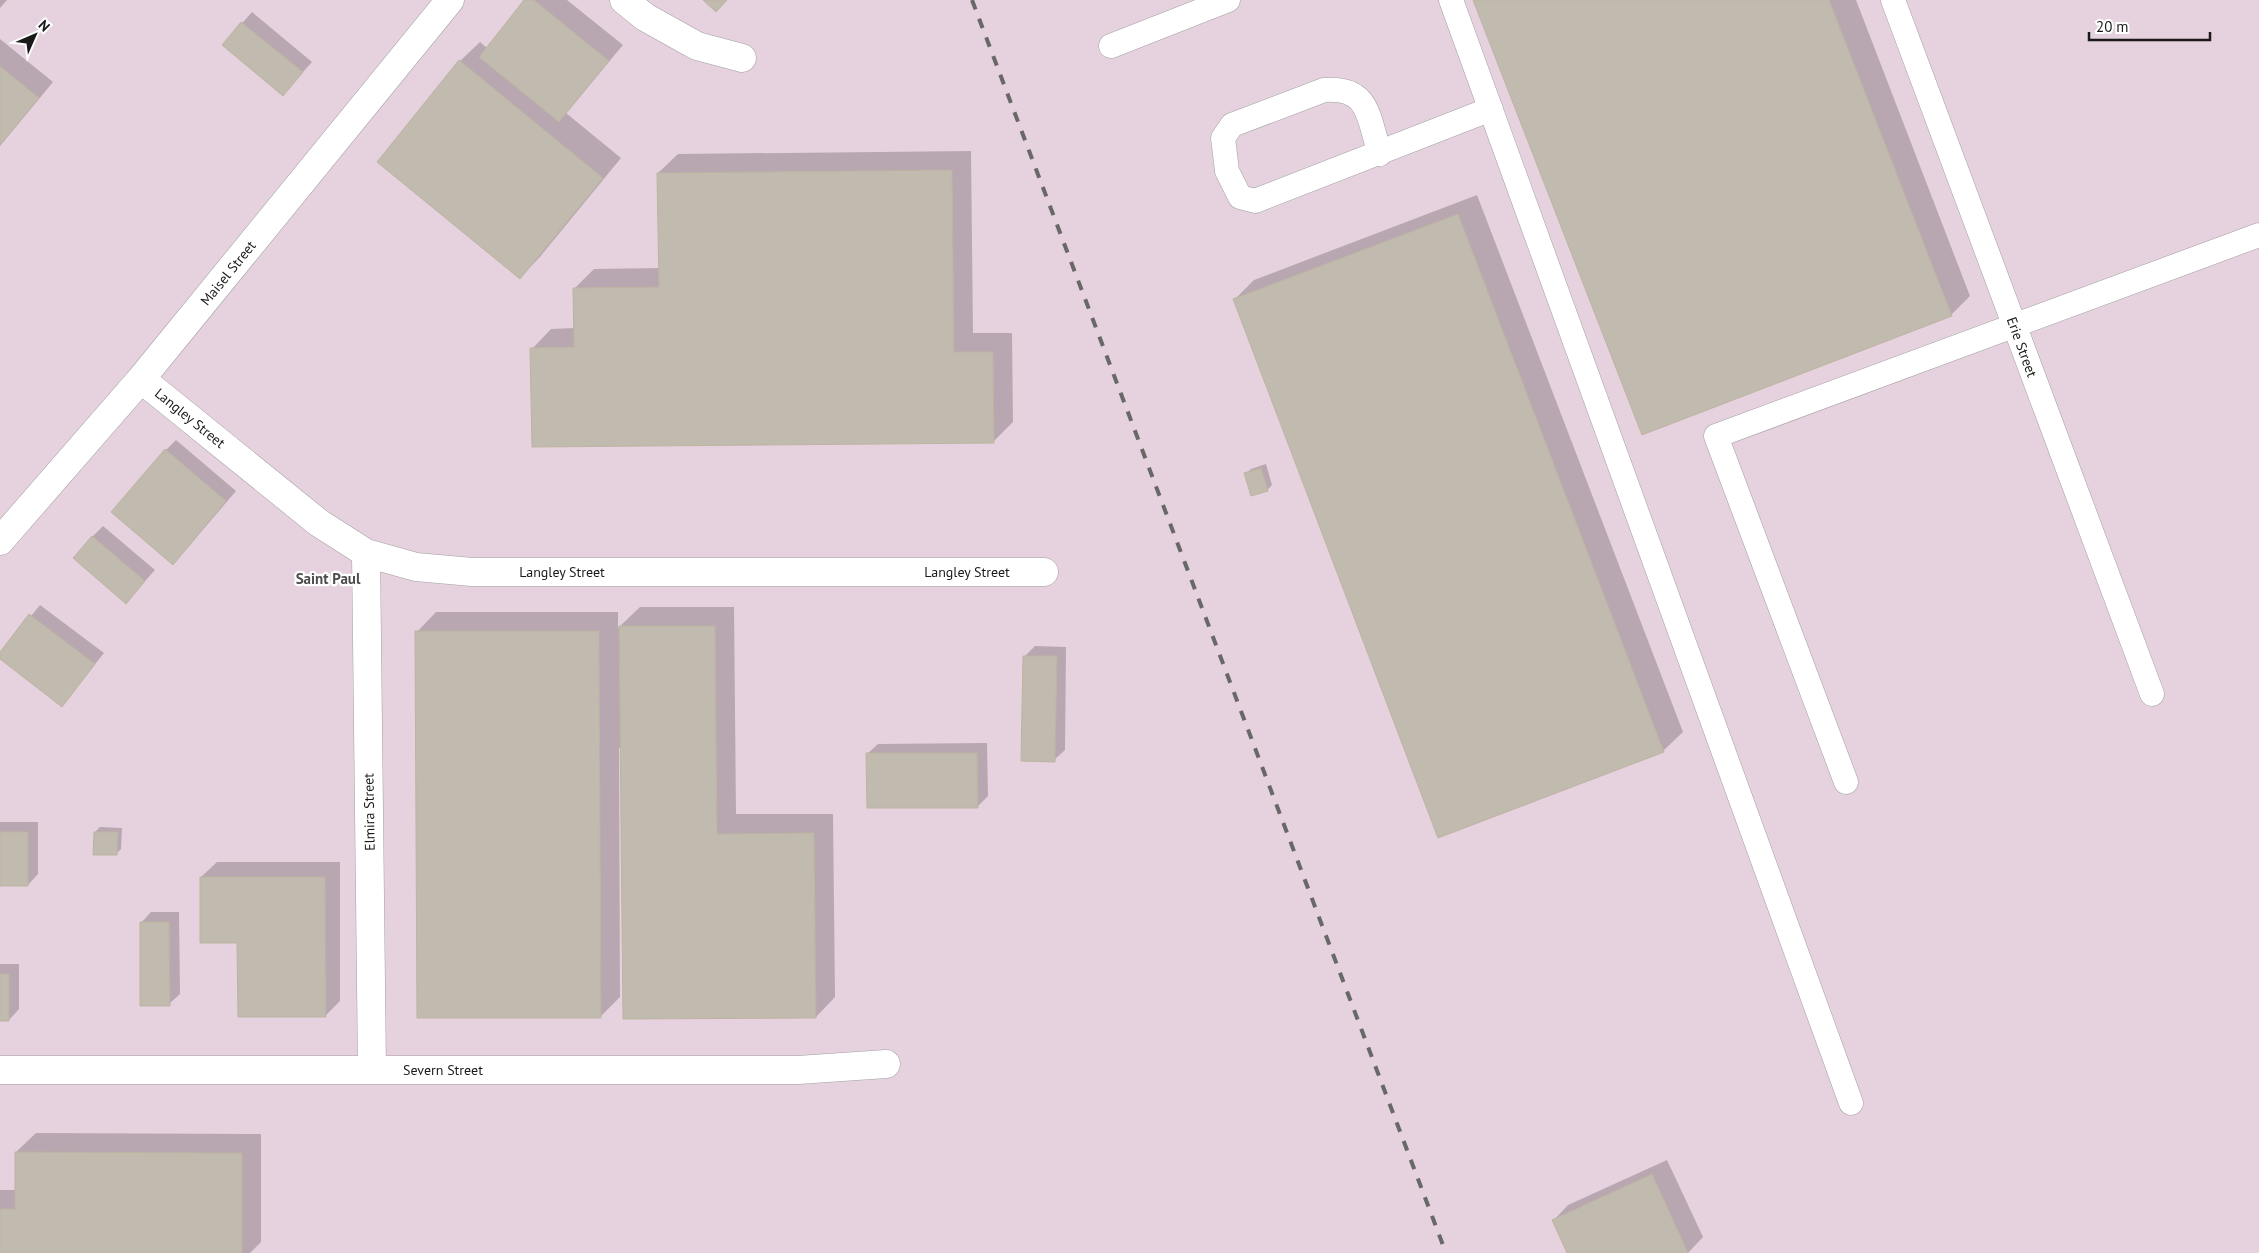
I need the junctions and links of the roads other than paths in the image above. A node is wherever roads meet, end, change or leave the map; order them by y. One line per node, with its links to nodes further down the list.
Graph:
1 (450, 0): 12 (street, Maisel Street)
2 (624, 0): 7 (street)
3 (1228, 0): 6 (lane)
4 (1451, 0): 8 (lane)
5 (1893, 0): 11 (lane, Erie Street)
6 (1111, 46)
7 (742, 58)
8 (1491, 110): 9 (lane); 21 (lane)
9 (1380, 154): 9 (lane)
10 (2259, 235): 11 (lane)
11 (2014, 326): 16 (lane, Erie Street); 17 (lane)
12 (141, 379): 13 (street, Maisel Street); 14 (street, Langley Street)
13 (0, 541)
14 (366, 553): 15 (street, Langley Street); 20 (street, Elmira Street)
15 (1044, 572)
16 (2152, 694)
17 (1846, 782)
18 (886, 1064): 20 (street, Severn Street)
19 (0, 1070): 20 (street, Severn Street)
20 (372, 1070)
21 (1851, 1102)

